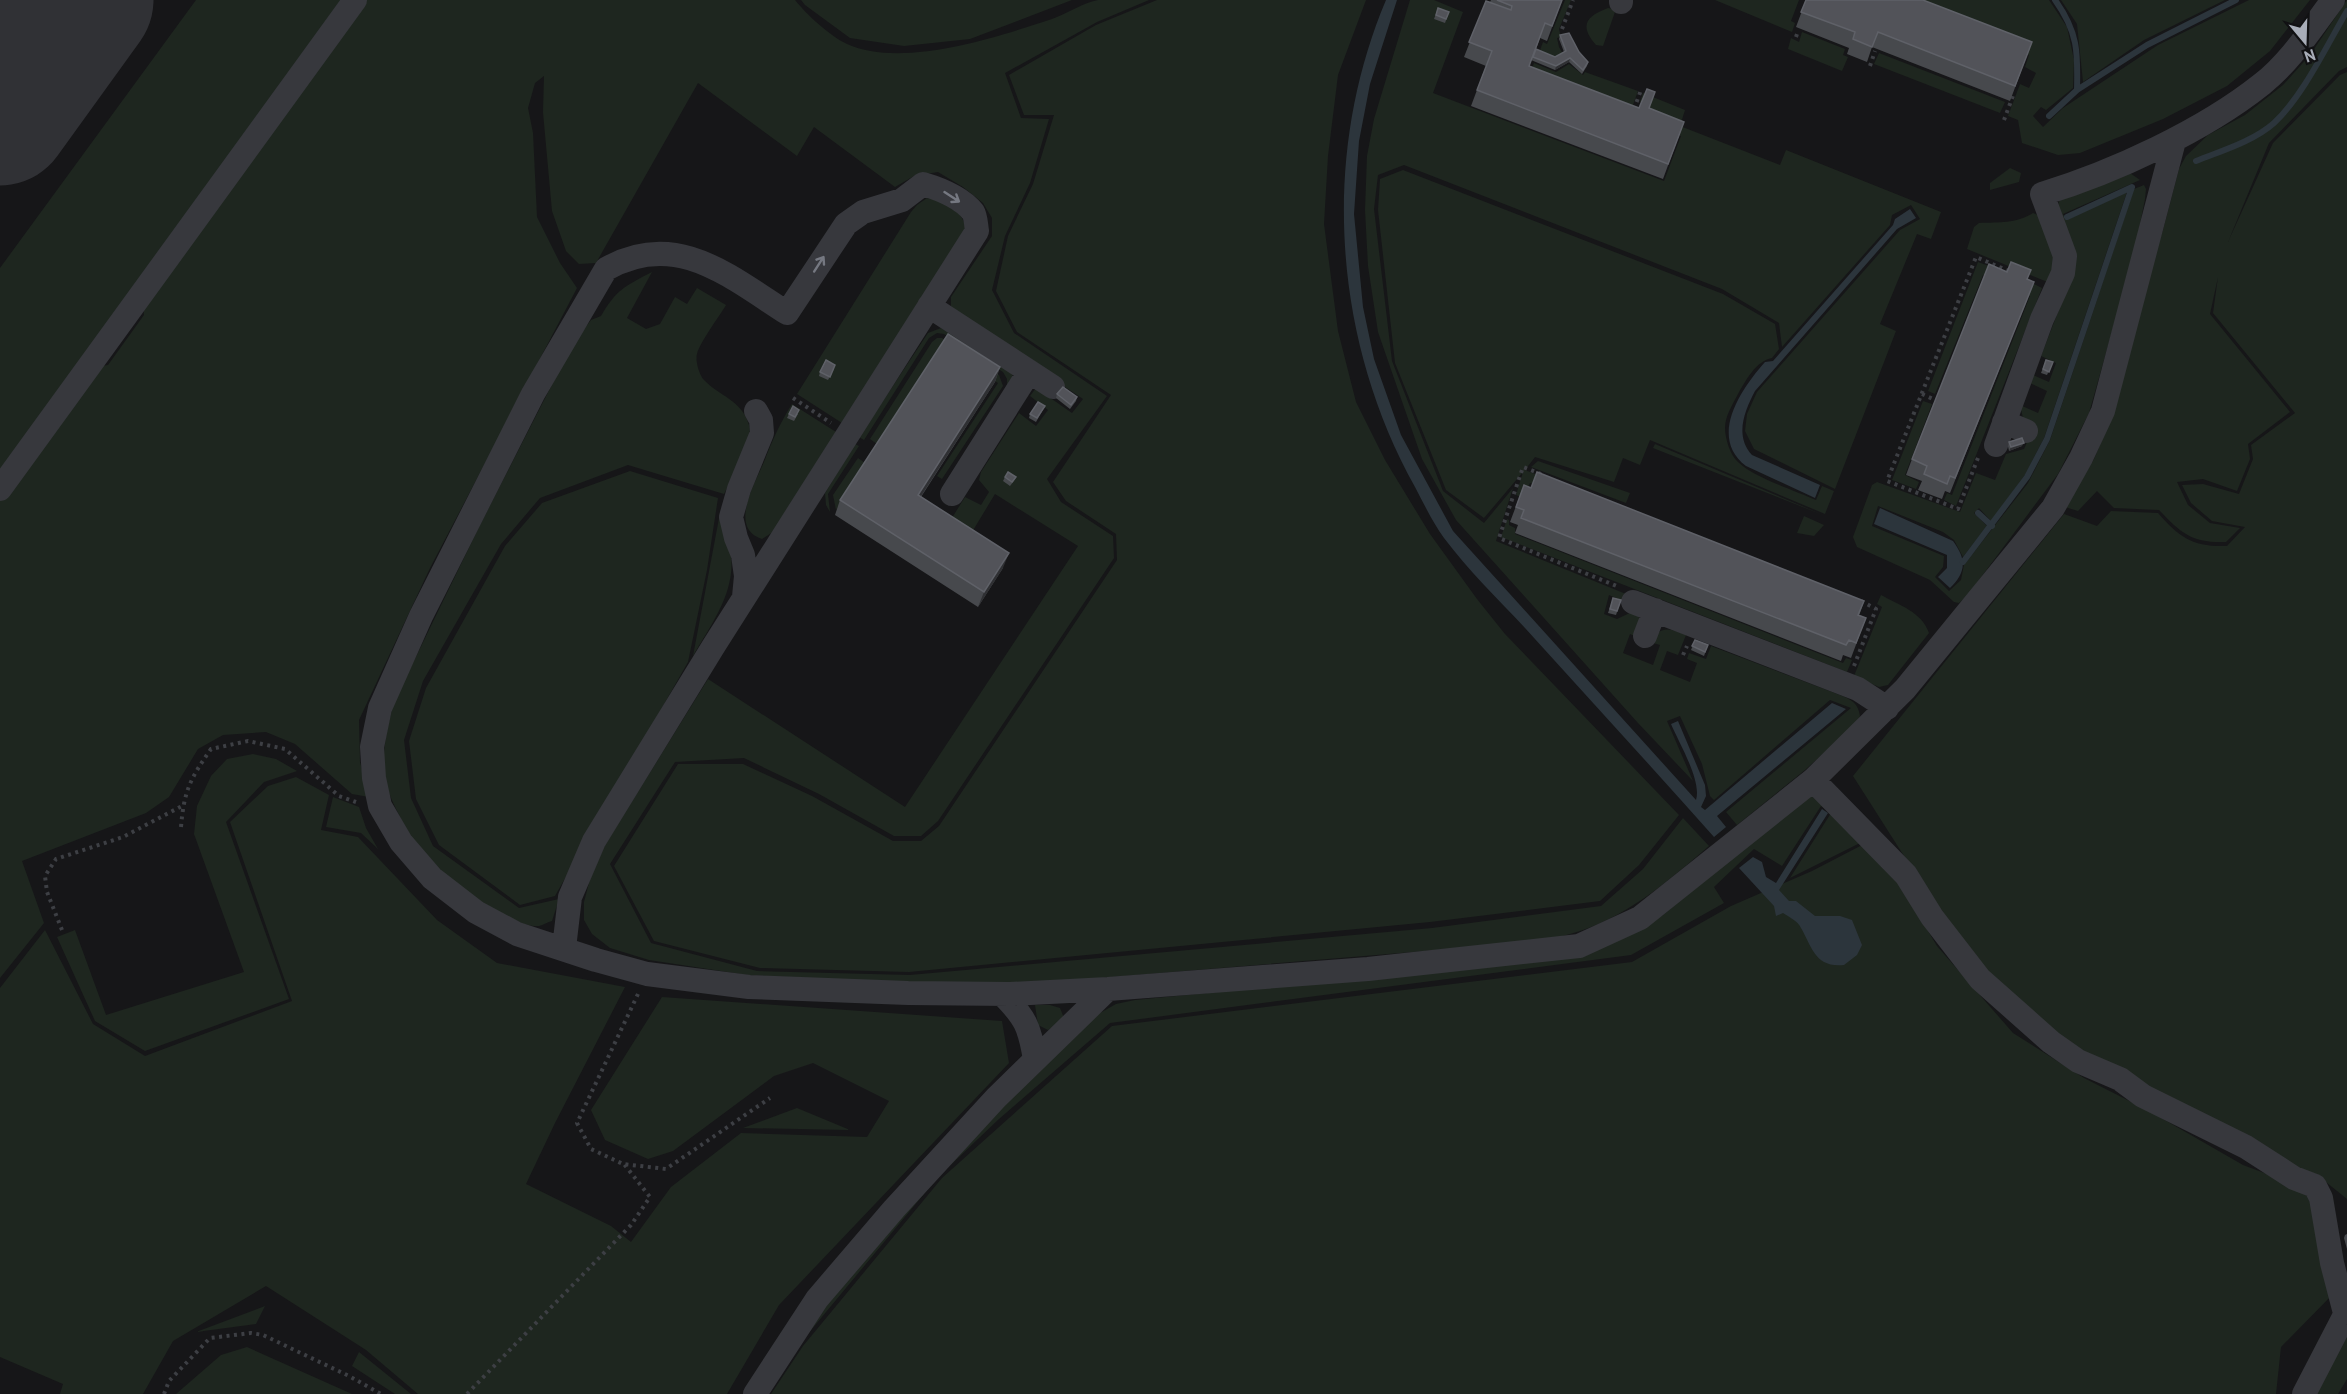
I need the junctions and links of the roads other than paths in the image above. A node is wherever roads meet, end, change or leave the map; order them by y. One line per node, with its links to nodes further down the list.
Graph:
1 (355, 0): 11 (lane)
2 (2332, 0): 3 (lane)
3 (2174, 141): 8 (lane); 15 (lane)
4 (929, 306): 5 (lane); 13 (lane); 17 (lane, one-way to 4)
5 (1029, 372): 6 (lane); 12 (lane)
6 (1053, 387)
7 (756, 411): 13 (lane)
8 (2004, 422): 9 (lane); 10 (lane)
9 (2026, 431)
10 (1988, 448)
11 (0, 489)
12 (952, 494)
13 (743, 599): 17 (lane)
14 (1645, 636): 15 (lane)
15 (1887, 708): 16 (lane)
16 (1813, 780): 18 (lane); 21 (lane)
17 (564, 948): 19 (lane)
18 (1108, 989): 19 (lane); 20 (lane)
19 (1002, 994): 20 (lane)
20 (1035, 1060): 22 (lane)
21 (2346, 1312): 23 (lane)
22 (755, 1394)
23 (2304, 1394)

